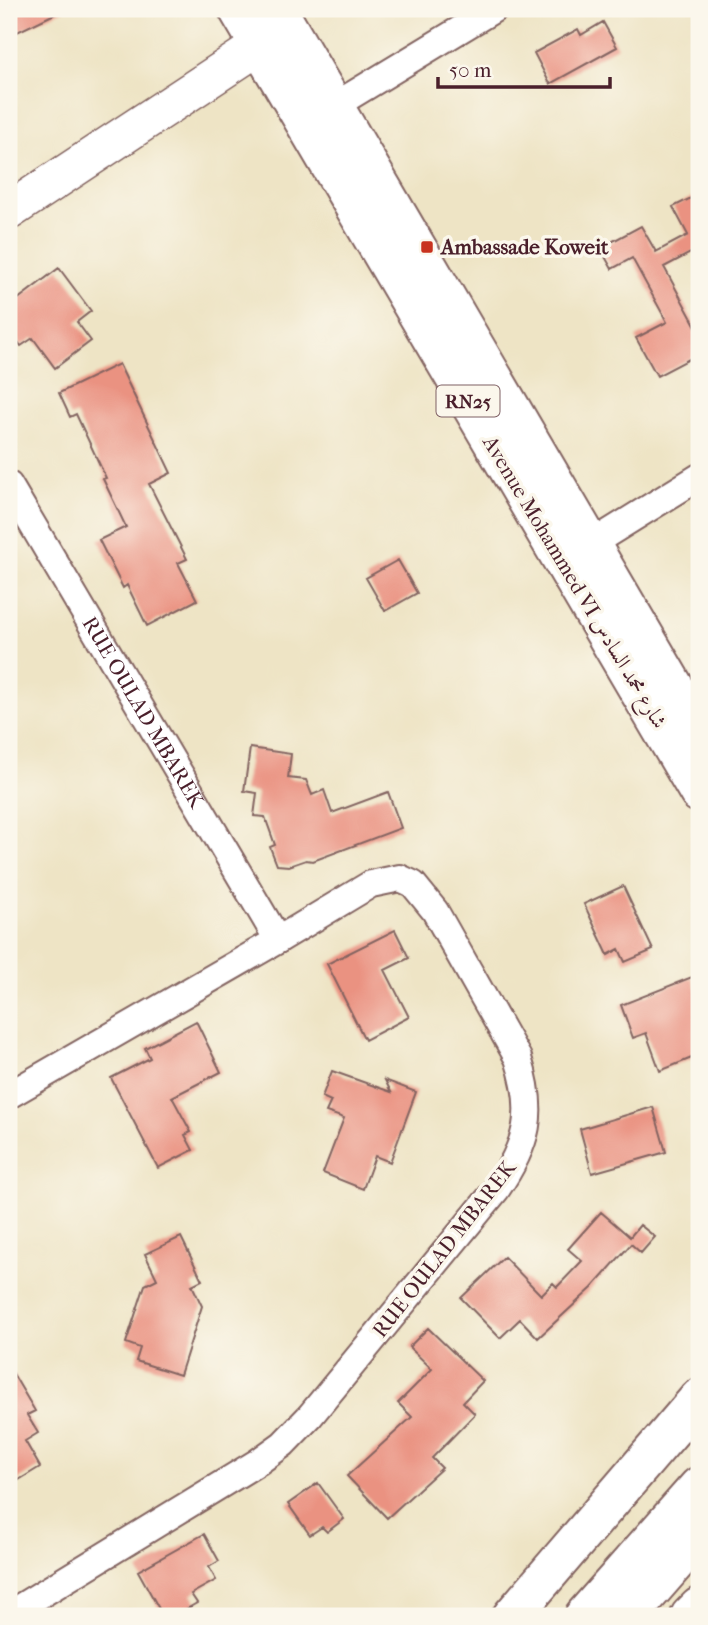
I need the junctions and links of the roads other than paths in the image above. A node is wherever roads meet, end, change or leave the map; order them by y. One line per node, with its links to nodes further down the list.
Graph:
1 (239, 9): 3 (main road, Avenue Mohammed VI شارع محمد السادس / RN25)
2 (494, 9): 4 (street)
3 (275, 27): 4 (main road, Avenue Mohammed VI شارع محمد السادس / RN25); 5 (street); 10 (main road, Avenue Mohammed VI شارع محمد السادس / RN25)
4 (334, 106): 8 (main road, Avenue Mohammed VI شارع محمد السادس / RN25)
5 (9, 211)
6 (699, 477): 8 (street)
7 (9, 485): 11 (street, RUE OULAD MBAREK)
8 (591, 544): 9 (main road, Avenue Mohammed VI شارع محمد السادس / RN25)
9 (699, 729)
10 (699, 793)
11 (278, 940): 12 (street, RUE OULAD MBAREK); 17 (street, RUE OULAD MBAREK)
12 (9, 1096)
13 (699, 1398): 18 (main road)
14 (699, 1486): 19 (main road)
15 (699, 1536): 20 (main road)
16 (699, 1606): 21 (main road)
17 (9, 1614)
18 (512, 1616)
19 (584, 1616)
20 (629, 1616)
21 (690, 1616)

